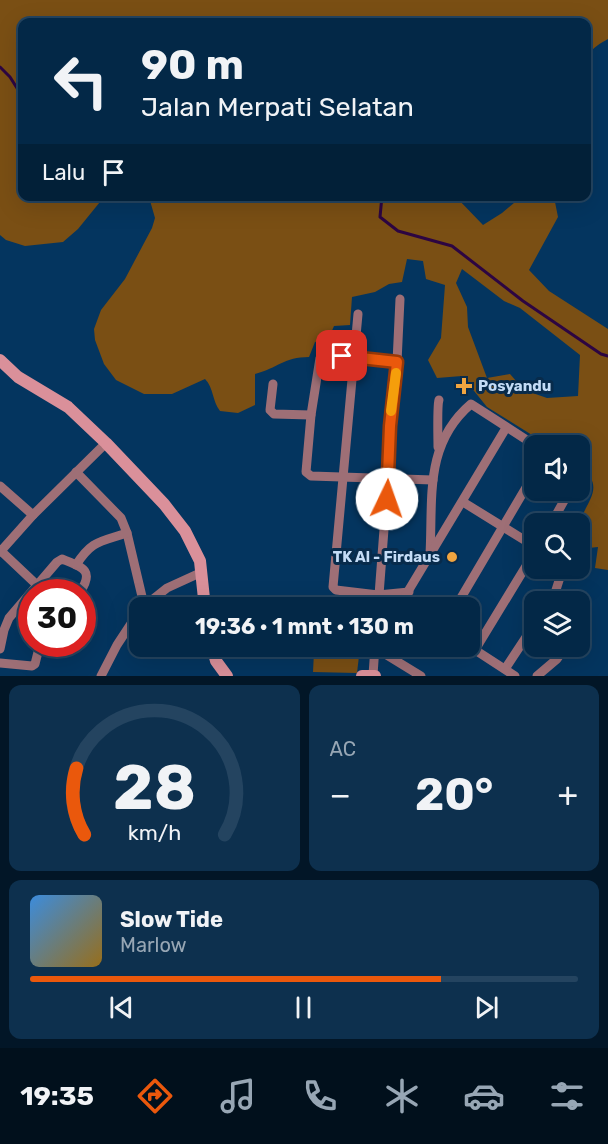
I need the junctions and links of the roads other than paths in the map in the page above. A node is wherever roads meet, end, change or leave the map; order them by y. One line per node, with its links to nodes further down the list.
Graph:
1 (400, 299): 5 (street)
2 (358, 314): 3 (street)
3 (356, 357): 5 (street); 8 (street); 14 (street)
4 (0, 360): 11 (main road)
5 (397, 362): 15 (street)
6 (273, 384): 8 (street)
7 (439, 400): 12 (street)
8 (311, 415): 14 (street)
9 (506, 428): 10 (street); 12 (street); 19 (street)
10 (524, 439)
11 (106, 443): 13 (street); 28 (main road)
12 (438, 450): 16 (street)
13 (76, 472): 20 (street); 22 (street)
14 (344, 476): 15 (street); 33 (street)
15 (388, 477): 16 (street); 33 (street)
16 (433, 480): 25 (street)
17 (0, 486): 20 (street)
18 (524, 491): 21 (street)
19 (463, 502): 21 (street); 25 (street)
20 (33, 515): 24 (street)
21 (503, 527): 23 (street); 38 (street)
22 (127, 533): 26 (street); 34 (street)
23 (524, 540)
24 (1, 551): 29 (street)
25 (430, 554): 32 (street)
26 (76, 565): 30 (street); 31 (street)
27 (524, 568): 41 (street)
28 (202, 572): 35 (street); 36 (main road)
29 (31, 579)
30 (42, 579)
31 (87, 579)
32 (409, 592): 33 (street); 37 (street)
33 (378, 595)
34 (140, 597)
35 (156, 597)
36 (204, 597)
37 (407, 597)
38 (461, 597)
39 (18, 607): 43 (street)
40 (129, 627): 52 (street)
41 (480, 636)
42 (524, 640): 51 (street)
43 (0, 649)
44 (480, 653): 51 (street)
45 (37, 657): 50 (street)
46 (215, 657): 53 (main road)
47 (373, 657): 54 (street)
48 (390, 657): 55 (street)
49 (558, 657): 57 (street)
50 (0, 663)
51 (505, 669): 56 (street)
52 (101, 676)
53 (227, 676)
54 (370, 676)
55 (421, 676)
56 (515, 676)
57 (537, 676)

